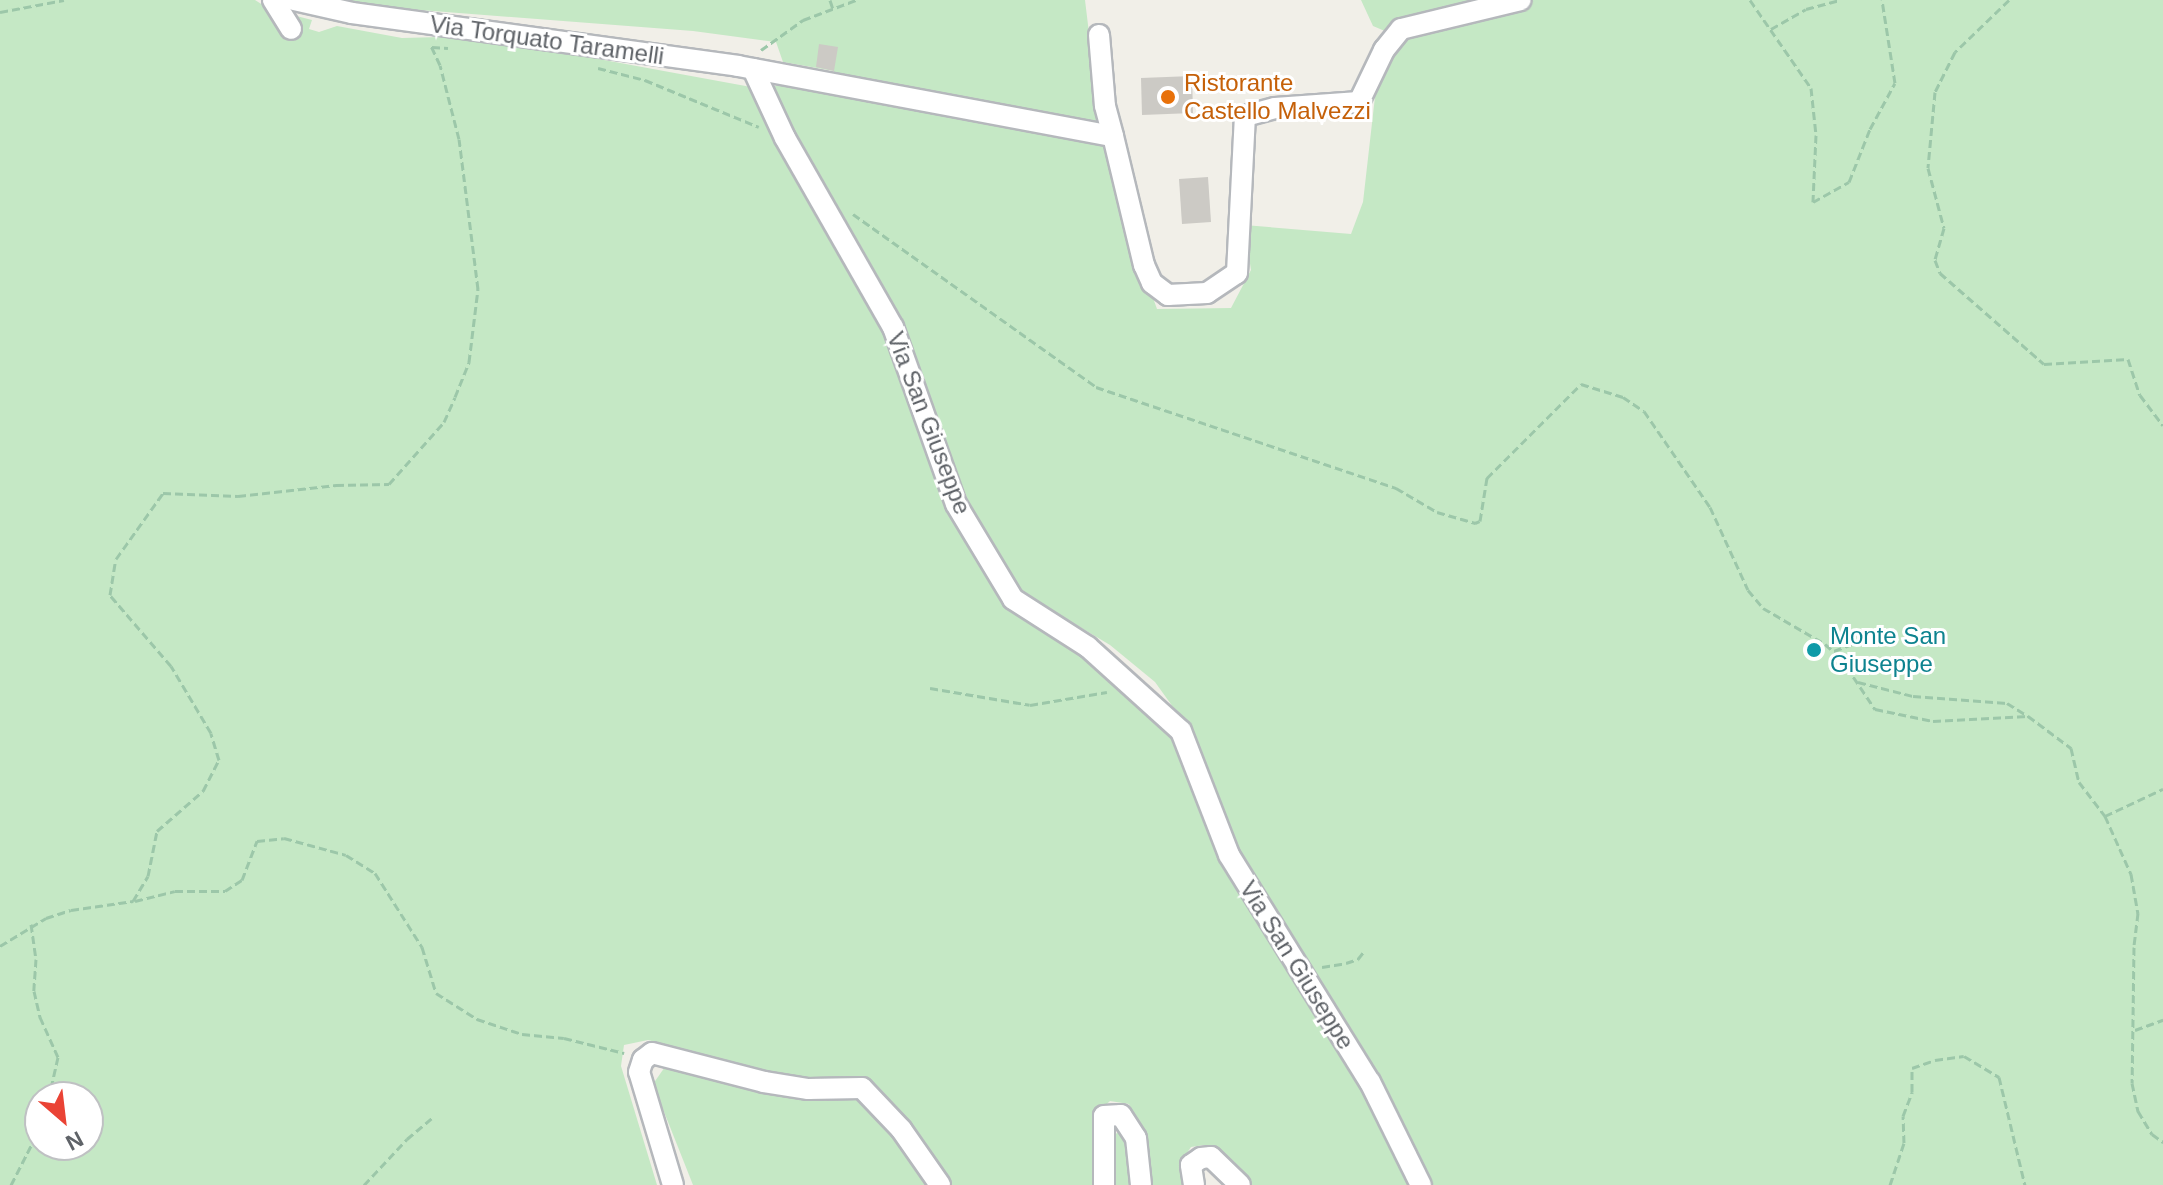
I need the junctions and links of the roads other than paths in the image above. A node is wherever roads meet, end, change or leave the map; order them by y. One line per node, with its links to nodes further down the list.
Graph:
1 (273, 0): 4 (street)
2 (294, 0): 6 (street, Via Torquato Taramelli)
3 (1521, 0): 7 (street)
4 (291, 29)
5 (1099, 35): 7 (street)
6 (745, 68): 7 (street, Via Torquato Taramelli); 14 (street, Via San Giuseppe)
7 (1113, 136)
8 (673, 1185): 9 (street)
9 (940, 1185)
10 (1104, 1185): 11 (street)
11 (1141, 1185)
12 (1194, 1185): 13 (street)
13 (1240, 1185)
14 (1421, 1185)

